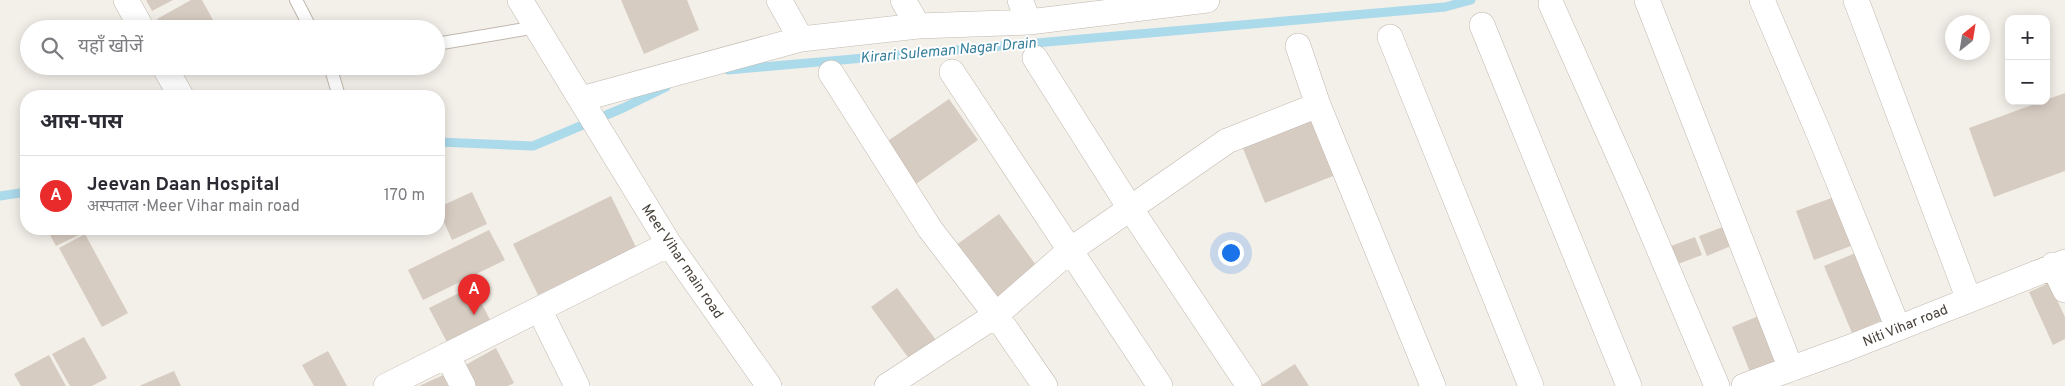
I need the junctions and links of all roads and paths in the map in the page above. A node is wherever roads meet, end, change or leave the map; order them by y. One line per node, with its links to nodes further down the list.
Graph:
1 (126, 0): 13 (street)
2 (296, 0): 14 (lane)
3 (520, 0): 17 (street)
4 (779, 0): 19 (street)
5 (903, 0): 16 (street)
6 (1206, 0): 10 (street)
7 (1647, 0): 41 (street)
8 (1762, 0): 39 (street)
9 (1856, 0): 36 (street)
10 (1142, 3): 12 (street)
11 (1551, 4): 53 (street)
12 (1025, 11): 16 (street)
13 (137, 20)
14 (306, 20)
15 (1482, 25): 52 (street)
16 (918, 26): 19 (street)
17 (537, 27): 20 (lane); 29 (street)
18 (1390, 37): 51 (street)
19 (801, 39): 29 (street)
20 (445, 42)
21 (1298, 46): 30 (street)
22 (1035, 58): 31 (street)
23 (952, 72): 33 (street)
24 (831, 73): 38 (street)
25 (169, 75): 27 (street)
26 (333, 75): 28 (lane)
27 (178, 90)
28 (337, 90)
29 (583, 103): 32 (street, Meer Vihar main road)
30 (1318, 105): 31 (street); 50 (street)
31 (1130, 208): 33 (street); 49 (street)
32 (669, 244): 37 (street); 45 (street, Meer Vihar main road)
33 (1069, 251): 38 (street); 48 (street)
34 (2059, 263): 35 (street); 36 (street, Niti Vihar road)
35 (2065, 290)
36 (1969, 300): 39 (street, Niti Vihar road)
37 (539, 309): 40 (street); 44 (street)
38 (996, 314): 46 (street); 47 (street)
39 (1898, 328): 41 (street, Niti Vihar road)
40 (447, 355): 42 (street); 43 (street)
41 (1791, 369): 54 (street, Niti Vihar road)
42 (386, 386)
43 (463, 386)
44 (577, 386)
45 (769, 386)
46 (887, 386)
47 (1045, 386)
48 (1160, 386)
49 (1249, 386)
50 (1433, 386)
51 (1531, 386)
52 (1629, 386)
53 (1717, 386)
54 (1744, 386)

